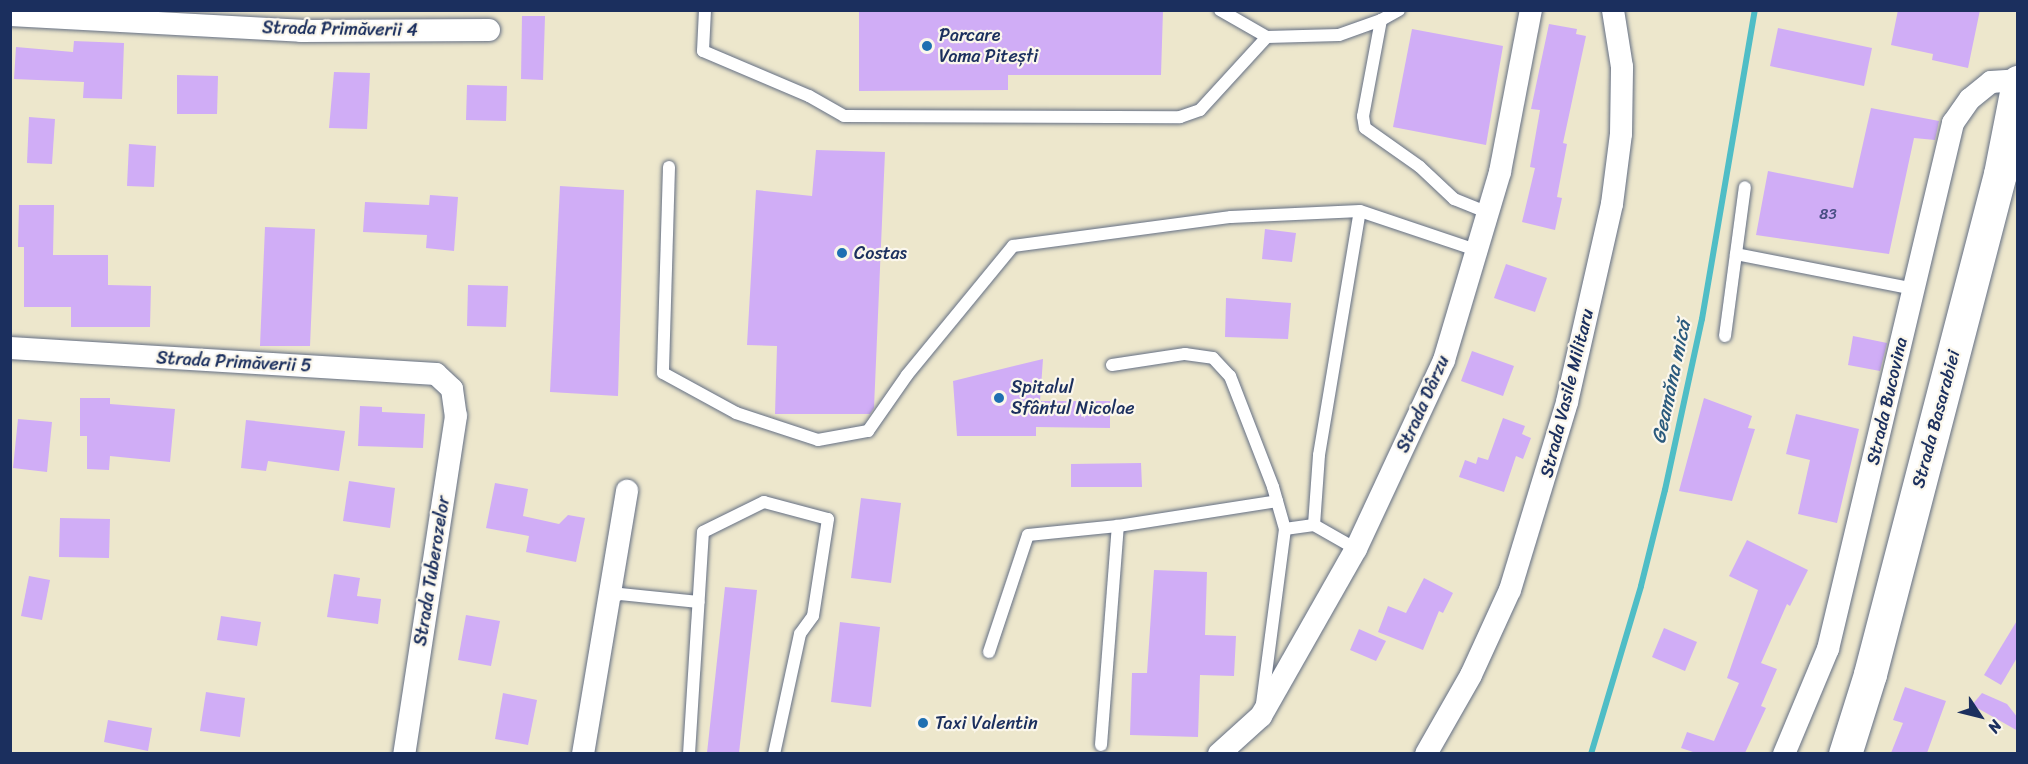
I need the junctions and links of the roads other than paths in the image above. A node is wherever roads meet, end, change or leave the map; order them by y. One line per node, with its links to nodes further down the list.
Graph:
1 (705, 10): 9 (lane)
2 (1220, 10): 9 (lane)
3 (1399, 10): 7 (lane)
4 (1531, 10): 14 (street, Strada Dârzu)
5 (1613, 10): 38 (street, Strada Vasile Militaru)
6 (10, 15): 8 (street, Strada Primăverii 4)
7 (1381, 20): 9 (lane); 14 (lane)
8 (489, 30)
9 (1267, 38)
10 (2018, 81): 17 (street, Strada Bucovina); 40 (main road, Strada Basarabiei)
11 (669, 166): 13 (lane)
12 (1745, 187): 16 (lane)
13 (1360, 211): 15 (lane); 24 (lane)
14 (1489, 213): 15 (street, Strada Dârzu)
15 (1476, 250): 27 (street, Strada Dârzu)
16 (1736, 254): 17 (lane); 18 (lane)
17 (1914, 289): 39 (street, Strada Bucovina)
18 (1725, 336)
19 (10, 348): 21 (street, Strada Primăverii 5)
20 (1112, 365): 23 (lane)
21 (452, 389): 33 (street, Strada Tuberozelor)
22 (627, 491): 28 (street)
23 (1277, 501): 25 (lane); 26 (lane)
24 (1314, 525): 26 (lane); 27 (lane)
25 (1118, 526): 30 (lane); 32 (lane)
26 (1285, 529): 31 (lane)
27 (1356, 549): 31 (street, Strada Dârzu)
28 (609, 599): 29 (lane); 34 (street)
29 (699, 602): 35 (lane); 36 (lane)
30 (989, 652)
31 (1261, 716): 37 (street, Strada Dârzu)
32 (1101, 745)
33 (404, 753)
34 (583, 753)
35 (689, 753)
36 (774, 753)
37 (1219, 753)
38 (1426, 753)
39 (1784, 753)
40 (1845, 753)

